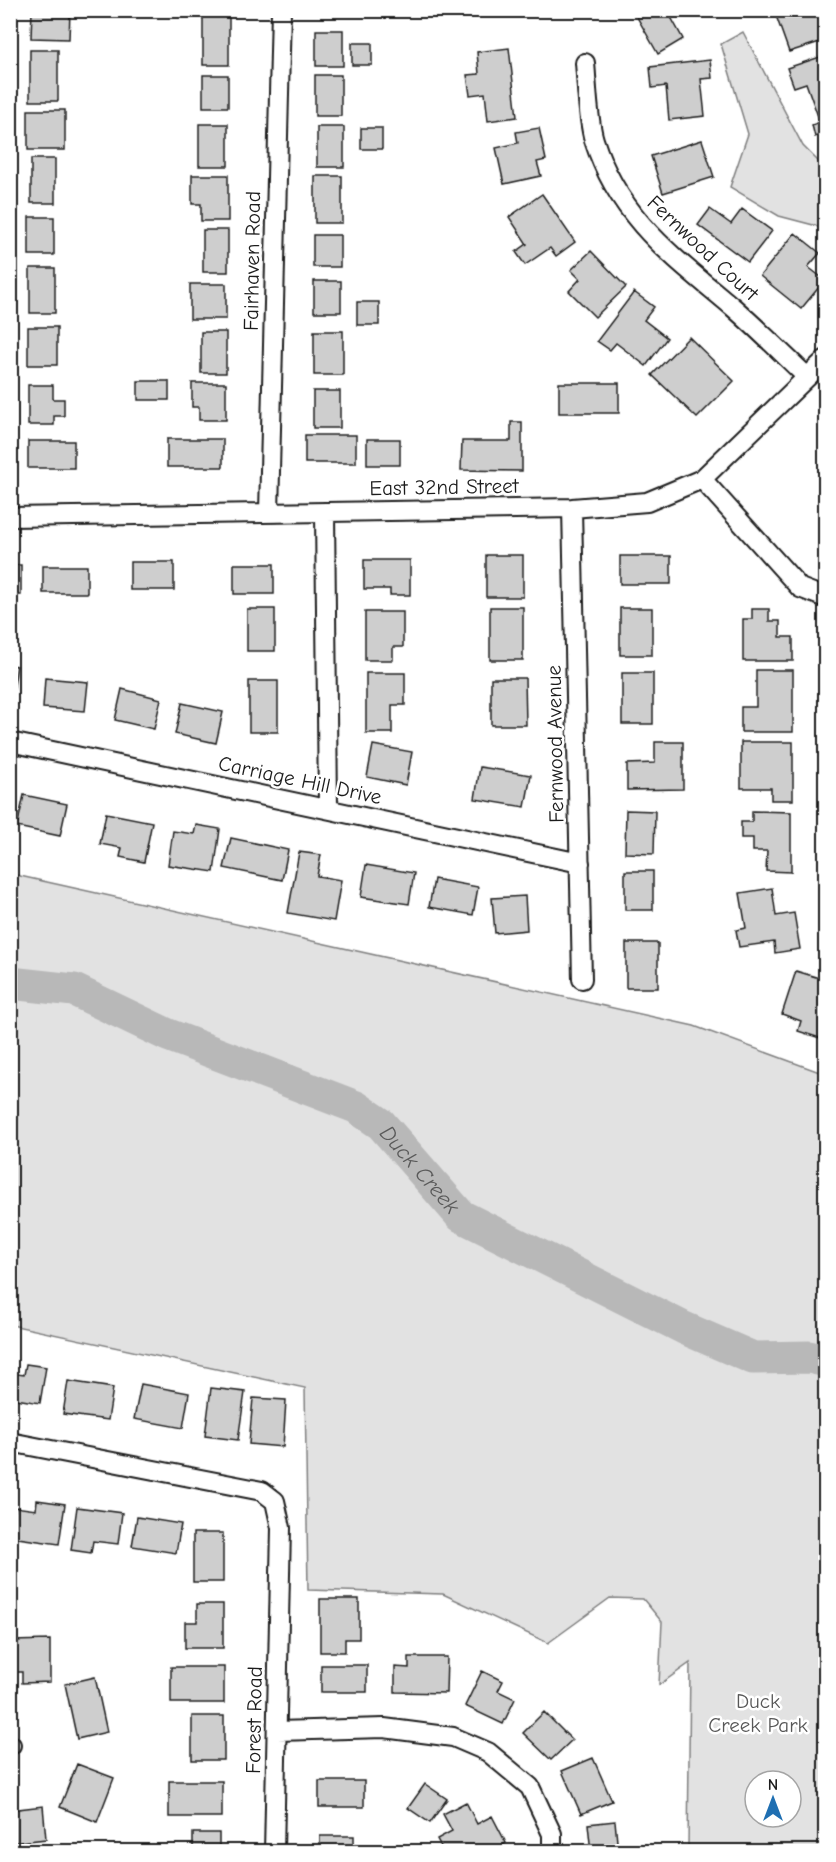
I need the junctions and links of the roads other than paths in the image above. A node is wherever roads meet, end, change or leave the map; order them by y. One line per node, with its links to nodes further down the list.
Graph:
1 (281, 10): 8 (street, Fairhaven Road)
2 (585, 63): 4 (street, Fernwood Court)
3 (825, 358): 4 (street, East 32nd Street)
4 (807, 377): 5 (street, East 32nd Street)
5 (702, 479): 6 (street, East 32nd Street); 10 (street)
6 (572, 508): 7 (street, East 32nd Street); 13 (street, Fernwood Avenue)
7 (325, 512): 8 (street, East 32nd Street); 12 (street)
8 (269, 513): 9 (street, East 32nd Street)
9 (10, 517)
10 (825, 598)
11 (10, 742): 12 (street, Carriage Hill Drive)
12 (328, 808): 13 (street, Carriage Hill Drive)
13 (580, 863): 14 (street, Fernwood Avenue)
14 (582, 979)
15 (10, 1442): 16 (street, Forest Road)
16 (277, 1731): 17 (street, Forest Road); 18 (street)
17 (274, 1851)
18 (552, 1851)

